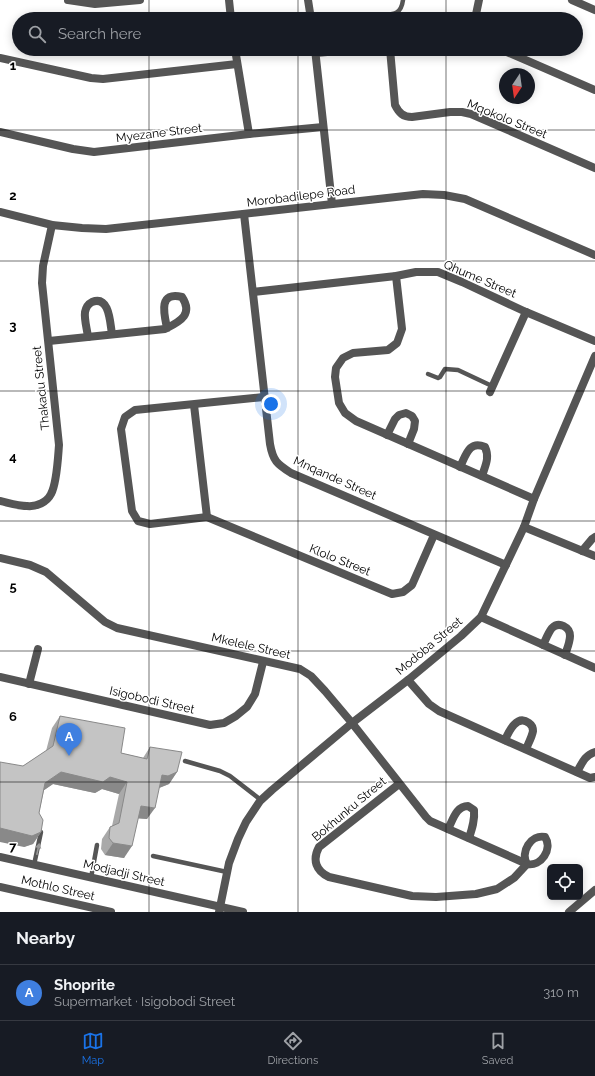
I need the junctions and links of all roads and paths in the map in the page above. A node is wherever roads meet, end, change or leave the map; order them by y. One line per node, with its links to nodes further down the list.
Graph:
1 (68, 0): 2 (street)
2 (140, 0)
3 (229, 0): 9 (street)
4 (308, 0): 10 (street)
5 (403, 0): 11 (lane)
6 (479, 0): 12 (street)
7 (572, 0): 8 (street)
8 (595, 10)
9 (230, 12)
10 (310, 12)
11 (398, 12)
12 (476, 12)
13 (236, 56): 18 (street)
14 (316, 56): 20 (street)
15 (391, 56): 23 (street, Mqokolo Street)
16 (516, 56): 19 (street)
17 (0, 58): 18 (street)
18 (237, 64): 22 (street)
19 (595, 90)
20 (323, 127): 22 (street, Myezane Street); 24 (street)
21 (0, 132): 22 (street, Myezane Street)
22 (249, 134)
23 (595, 168)
24 (332, 204): 26 (street, Morobadilepe Road); 28 (street, Morobadilepe Road)
25 (0, 212): 27 (street, Morobadilepe Road)
26 (244, 214): 27 (street, Morobadilepe Road); 30 (street, Mnqande Street)
27 (52, 225): 35 (street, Thakadu Street)
28 (595, 255)
29 (396, 276): 30 (street, Qhume Street); 31 (street, Qhume Street); 42 (street)
30 (253, 292): 40 (street, Mnqande Street)
31 (526, 312): 36 (street, Qhume Street); 39 (street)
32 (166, 328): 33 (street)
33 (112, 334): 34 (street); 34 (street)
34 (88, 337): 35 (street)
35 (49, 341): 47 (street, Thakadu Street)
36 (595, 341)
37 (595, 356): 46 (street, Modoba Street)
38 (428, 374): 39 (lane)
39 (491, 389)
40 (264, 397): 41 (street); 50 (street, Mnqande Street)
41 (194, 404): 48 (street); 48 (street)
42 (387, 435): 43 (street); 43 (street)
43 (408, 444): 44 (street)
44 (460, 467): 45 (street); 45 (street)
45 (482, 476): 46 (street)
46 (534, 499): 49 (street, Modoba Street)
47 (0, 501)
48 (207, 518): 50 (street, Klolo Street)
49 (524, 527): 52 (street); 55 (street, Modoba Street)
50 (434, 535): 55 (street, Mnqande Street)
51 (595, 537): 52 (street)
52 (582, 551): 53 (street)
53 (595, 556)
54 (0, 558): 60 (street, Mkelele Street)
55 (506, 565): 56 (street, Modoba Street)
56 (482, 617): 57 (street); 63 (street, Modoba Street)
57 (543, 645): 59 (street); 59 (street)
58 (38, 649): 64 (street)
59 (565, 655): 61 (street)
60 (263, 662): 64 (street, Isigobodi Street); 65 (street, Mkelele Street)
61 (595, 668)
62 (0, 677): 64 (street, Isigobodi Street)
63 (408, 680): 65 (street, Modoba Street); 66 (street)
64 (29, 684)
65 (352, 723): 72 (street, Mkelele Street); 73 (street, Modoba Street)
66 (505, 740): 67 (street); 67 (street)
67 (526, 749): 70 (street)
68 (595, 752): 70 (street)
69 (185, 761): 73 (lane)
70 (578, 772): 71 (street)
71 (595, 777)
72 (399, 784): 74 (street, Mkelele Street); 80 (street, Bokhunku Street)
73 (261, 800): 82 (street, Modoba Street)
74 (448, 829): 76 (street, Mkelele Street); 76 (street)
75 (41, 832): 81 (lane, one-way to 75)
76 (469, 838): 80 (street, Mkelele Street)
77 (97, 845): 83 (lane)
78 (153, 856): 82 (lane)
79 (0, 857): 81 (street, Modjadji Street)
80 (527, 864)
81 (34, 865): 83 (street, Modjadji Street)
82 (227, 872): 86 (street, Modoba Street)
83 (91, 878): 86 (street, Modjadji Street)
84 (0, 887): 87 (street, Mothlo Street)
85 (595, 890): 89 (street)
86 (219, 909): 88 (street, Modjadji Street)
87 (111, 912)
88 (243, 912)
89 (569, 912)

